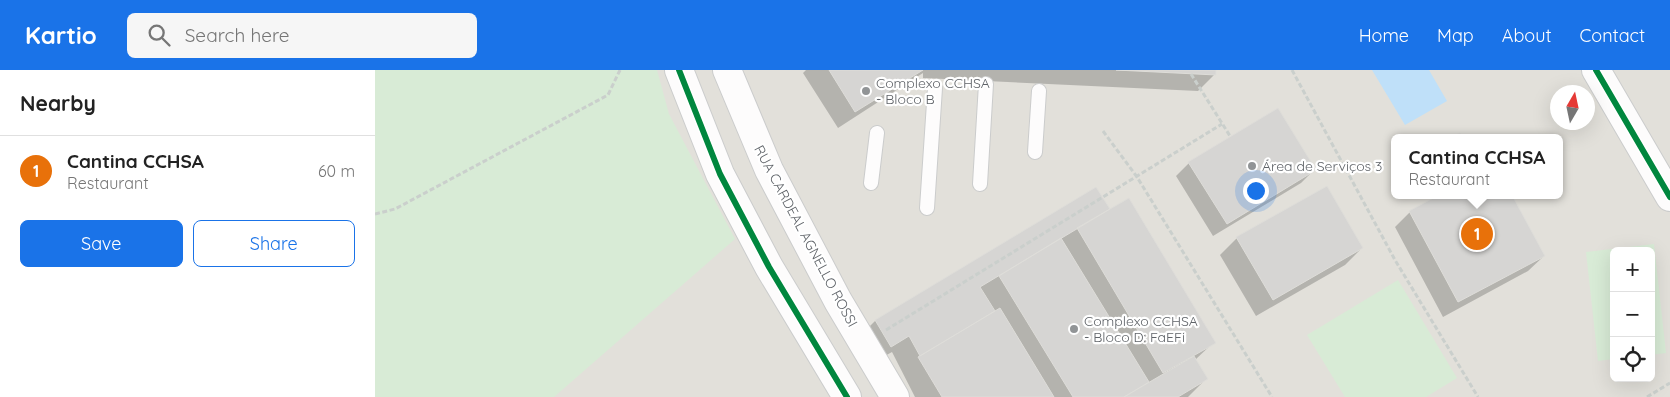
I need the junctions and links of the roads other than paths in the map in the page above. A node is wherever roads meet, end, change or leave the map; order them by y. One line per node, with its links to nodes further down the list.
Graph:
1 (679, 70): 13 (street)
2 (727, 70): 14 (street, RUA CARDEAL AGNELLO ROSSI)
3 (1596, 70): 11 (street)
4 (987, 84): 10 (lane)
5 (935, 88): 12 (lane)
6 (1039, 91): 8 (lane)
7 (877, 133): 9 (lane)
8 (1035, 152)
9 (871, 183)
10 (980, 184)
11 (1670, 197)
12 (927, 208)
13 (847, 397)
14 (895, 397)

